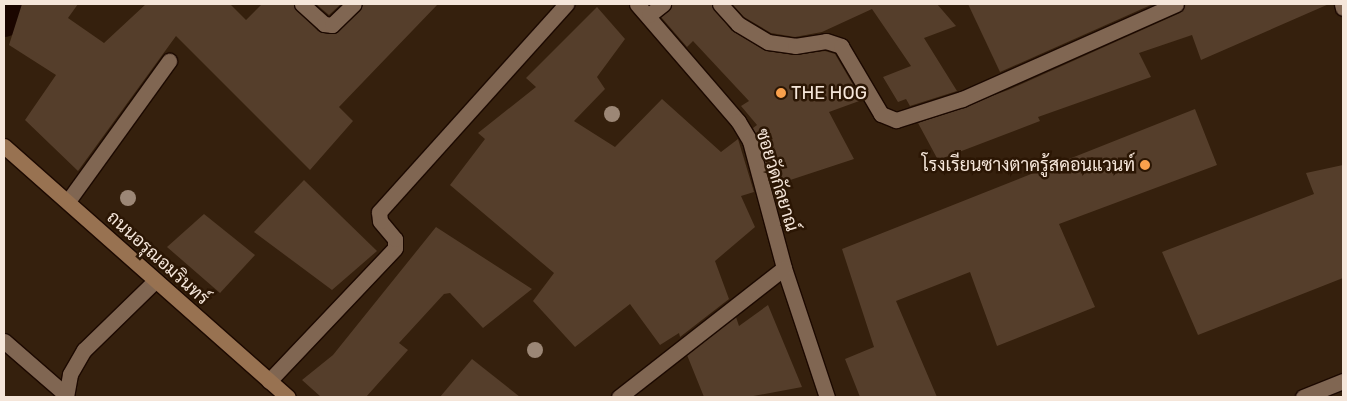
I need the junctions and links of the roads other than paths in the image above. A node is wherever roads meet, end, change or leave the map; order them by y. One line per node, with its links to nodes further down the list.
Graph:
1 (302, 4): 2 (street)
2 (354, 4)
3 (566, 4): 17 (street)
4 (637, 4): 10 (street, ซอยวัดกัลยาณ์)
5 (663, 4): 10 (street)
6 (720, 4): 7 (street)
7 (1176, 4)
8 (1342, 4): 9 (street)
9 (1343, 8)
10 (649, 15): 14 (street, ซอยวัดกัลยาณ์)
11 (169, 61): 13 (street)
12 (4, 146): 13 (main road, ถนนอรุณอมรินทร์)
13 (68, 201): 15 (main road, ถนนอรุณอมรินทร์)
14 (784, 268): 22 (street); 23 (street, ซอยวัดกัลยาณ์)
15 (154, 282): 17 (main road, ถนนอรุณอมรินทร์); 20 (street)
16 (4, 341): 20 (street)
17 (270, 381): 21 (main road, ถนนอรุณอมรินทร์)
18 (1343, 381): 19 (street)
19 (1321, 394): 24 (street)
20 (66, 396)
21 (288, 397)
22 (619, 397)
23 (827, 397)
24 (1303, 397)

